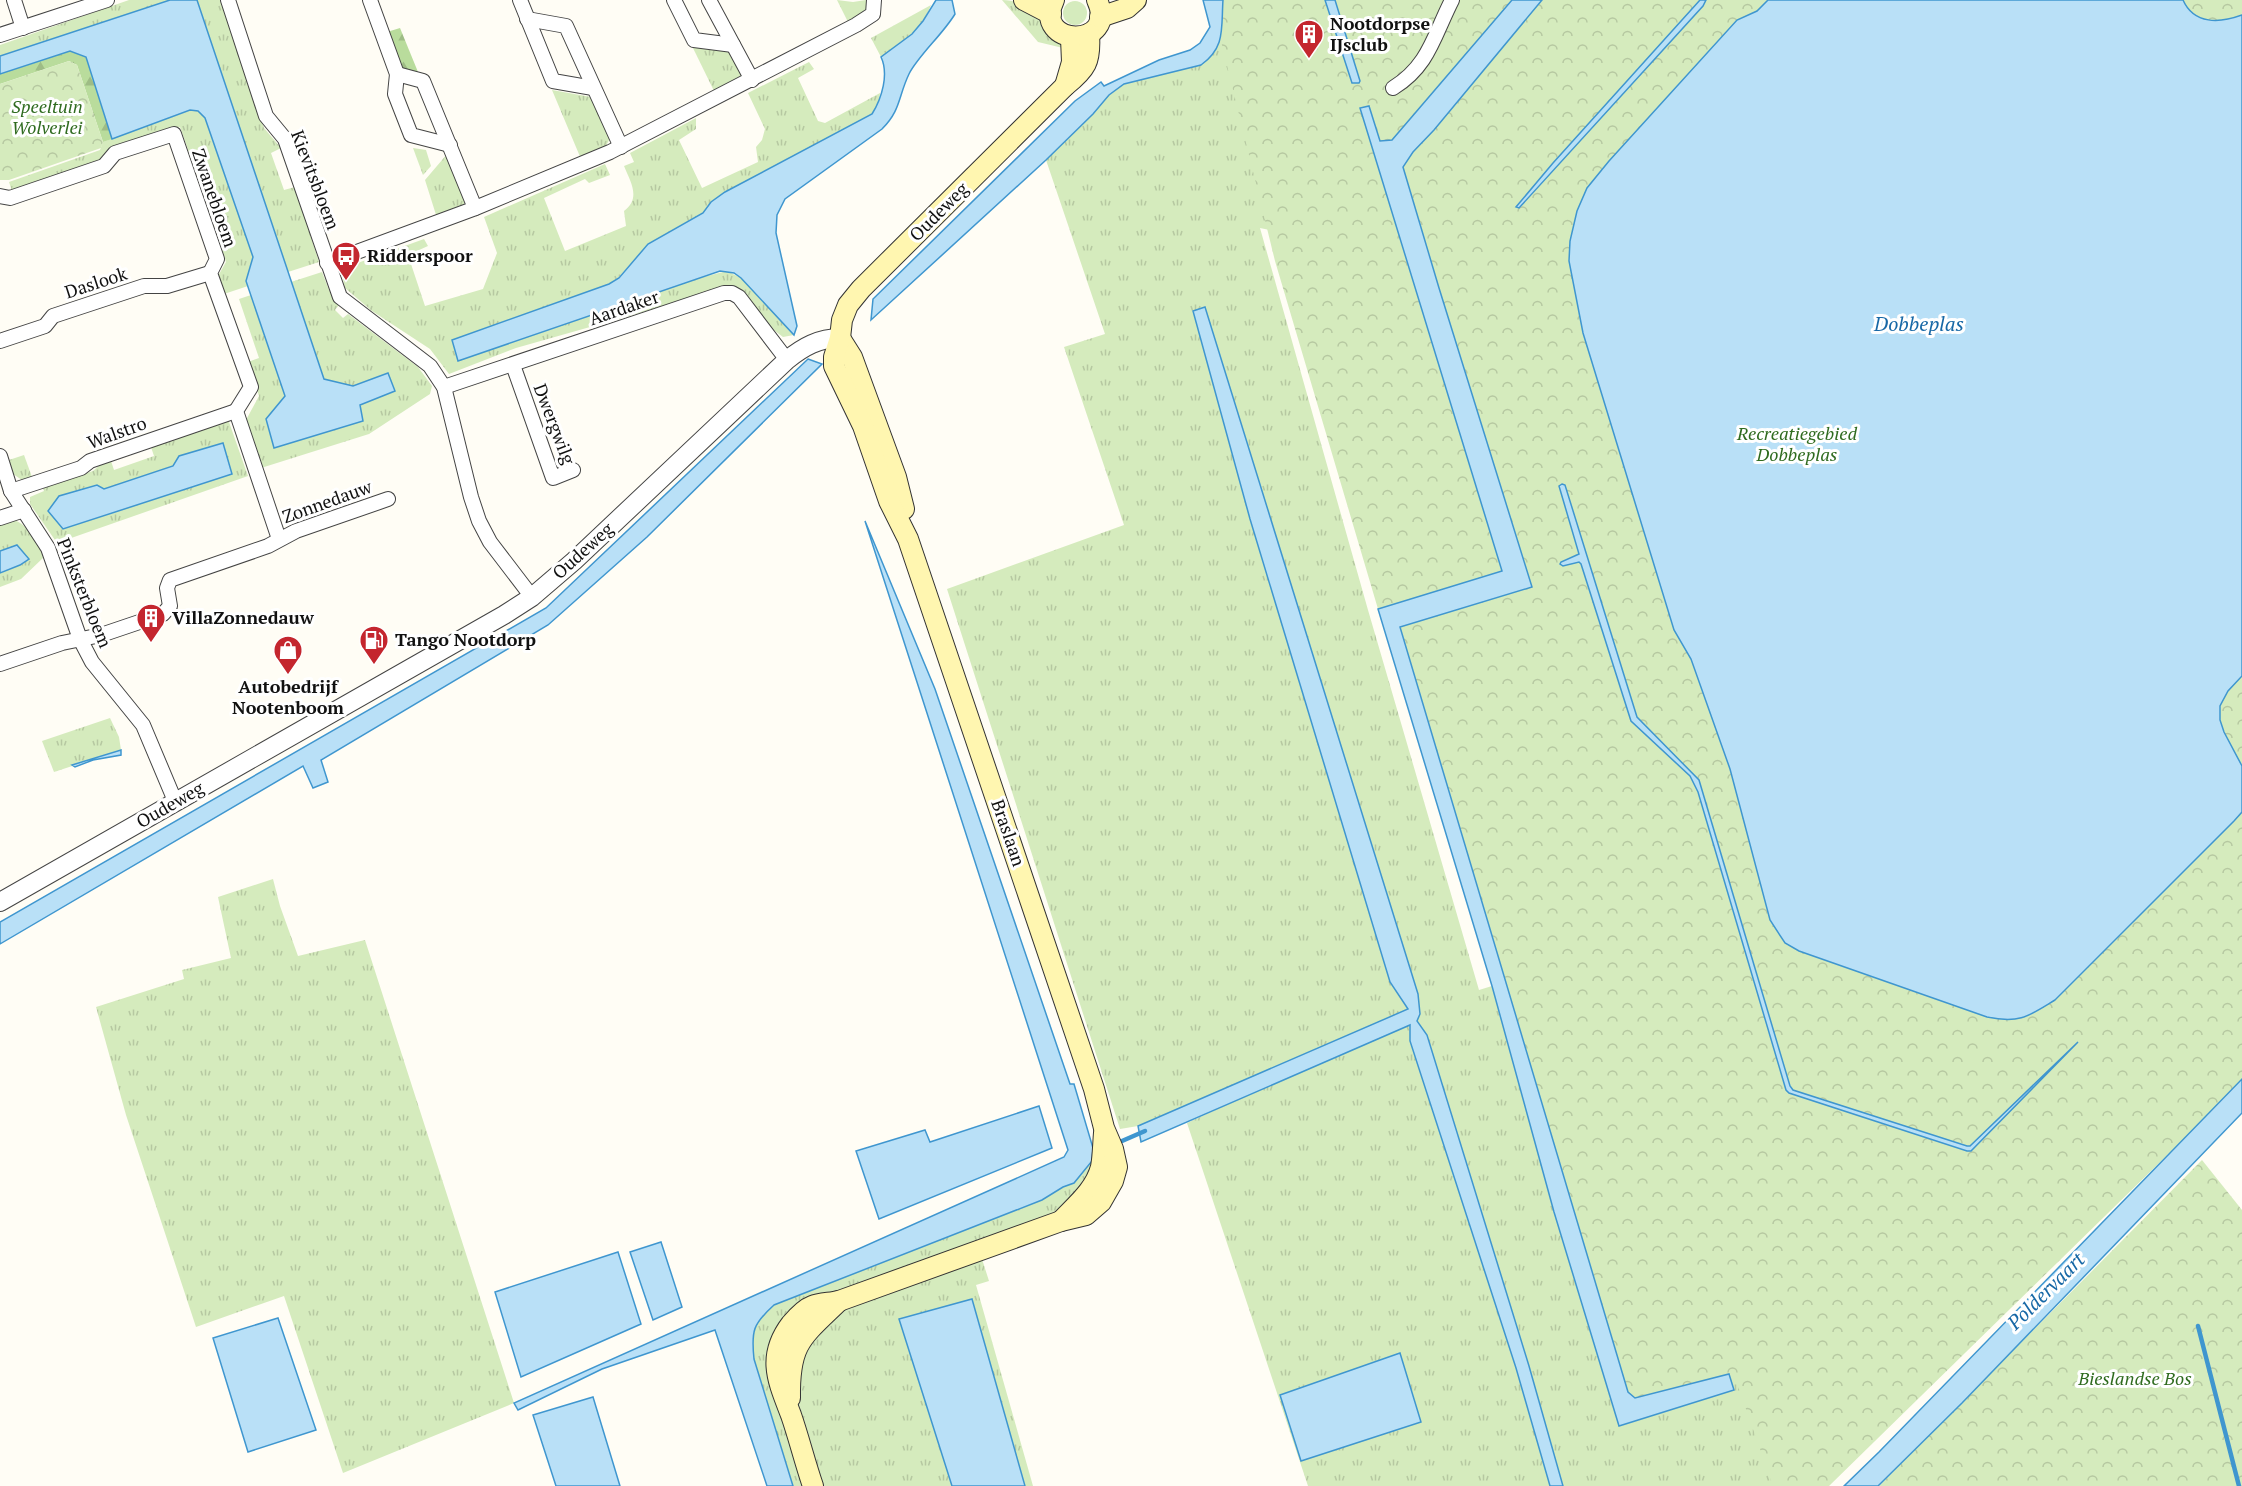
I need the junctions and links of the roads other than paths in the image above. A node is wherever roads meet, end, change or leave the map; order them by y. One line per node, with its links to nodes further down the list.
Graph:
1 (14, 0): 15 (street)
2 (107, 0): 15 (street)
3 (228, 0): 27 (street, Kievitsbloem)
4 (370, 0): 19 (street)
5 (520, 0): 14 (street)
6 (674, 0): 18 (street)
7 (709, 0): 18 (street)
8 (1024, 0): 13 (main road)
9 (1136, 0): 11 (main road)
10 (1452, 0): 22 (street)
11 (1099, 4): 17 (main road)
12 (873, 7): 20 (street)
13 (1052, 7): 17 (main road)
14 (527, 19): 21 (street); 21 (street)
15 (23, 28): 16 (street)
16 (0, 35)
17 (1080, 36): 29 (main road, Oudeweg)
18 (733, 45): 20 (street)
19 (397, 74): 23 (street); 23 (street)
20 (752, 80): 24 (street)
21 (593, 88): 24 (street)
22 (1393, 88)
23 (450, 145): 26 (street)
24 (621, 147): 26 (street)
25 (0, 196): 28 (street, Zwanebloem)
26 (475, 208): 27 (street)
27 (327, 262): 33 (street, Kievitsbloem)
28 (210, 273): 30 (street, Daslook); 34 (street, Zwanebloem)
29 (840, 338): 31 (street, Oudeweg); 47 (main road, Braslaan)
30 (0, 341)
31 (787, 360): 32 (street, Aardaker); 42 (street, Oudeweg)
32 (513, 365): 33 (street, Aardaker); 36 (street, Dwergwilg)
33 (444, 387): 42 (street, Kievitsbloem)
34 (236, 411): 37 (street, Walstro); 41 (street, Zonnedauw)
35 (0, 456): 37 (street, Pinksterbloem)
36 (573, 470)
37 (11, 491): 39 (street, Pinksterbloem)
38 (388, 499): 41 (street, Zonnedauw)
39 (24, 510): 40 (street); 43 (street, Pinksterbloem)
40 (0, 518)
41 (279, 539): 43 (street, Zonnedauw)
42 (532, 597): 45 (street, Oudeweg)
43 (80, 639): 44 (street); 45 (street, Pinksterbloem)
44 (0, 664)
45 (175, 801): 46 (street, Oudeweg)
46 (0, 902)
47 (813, 1486)

